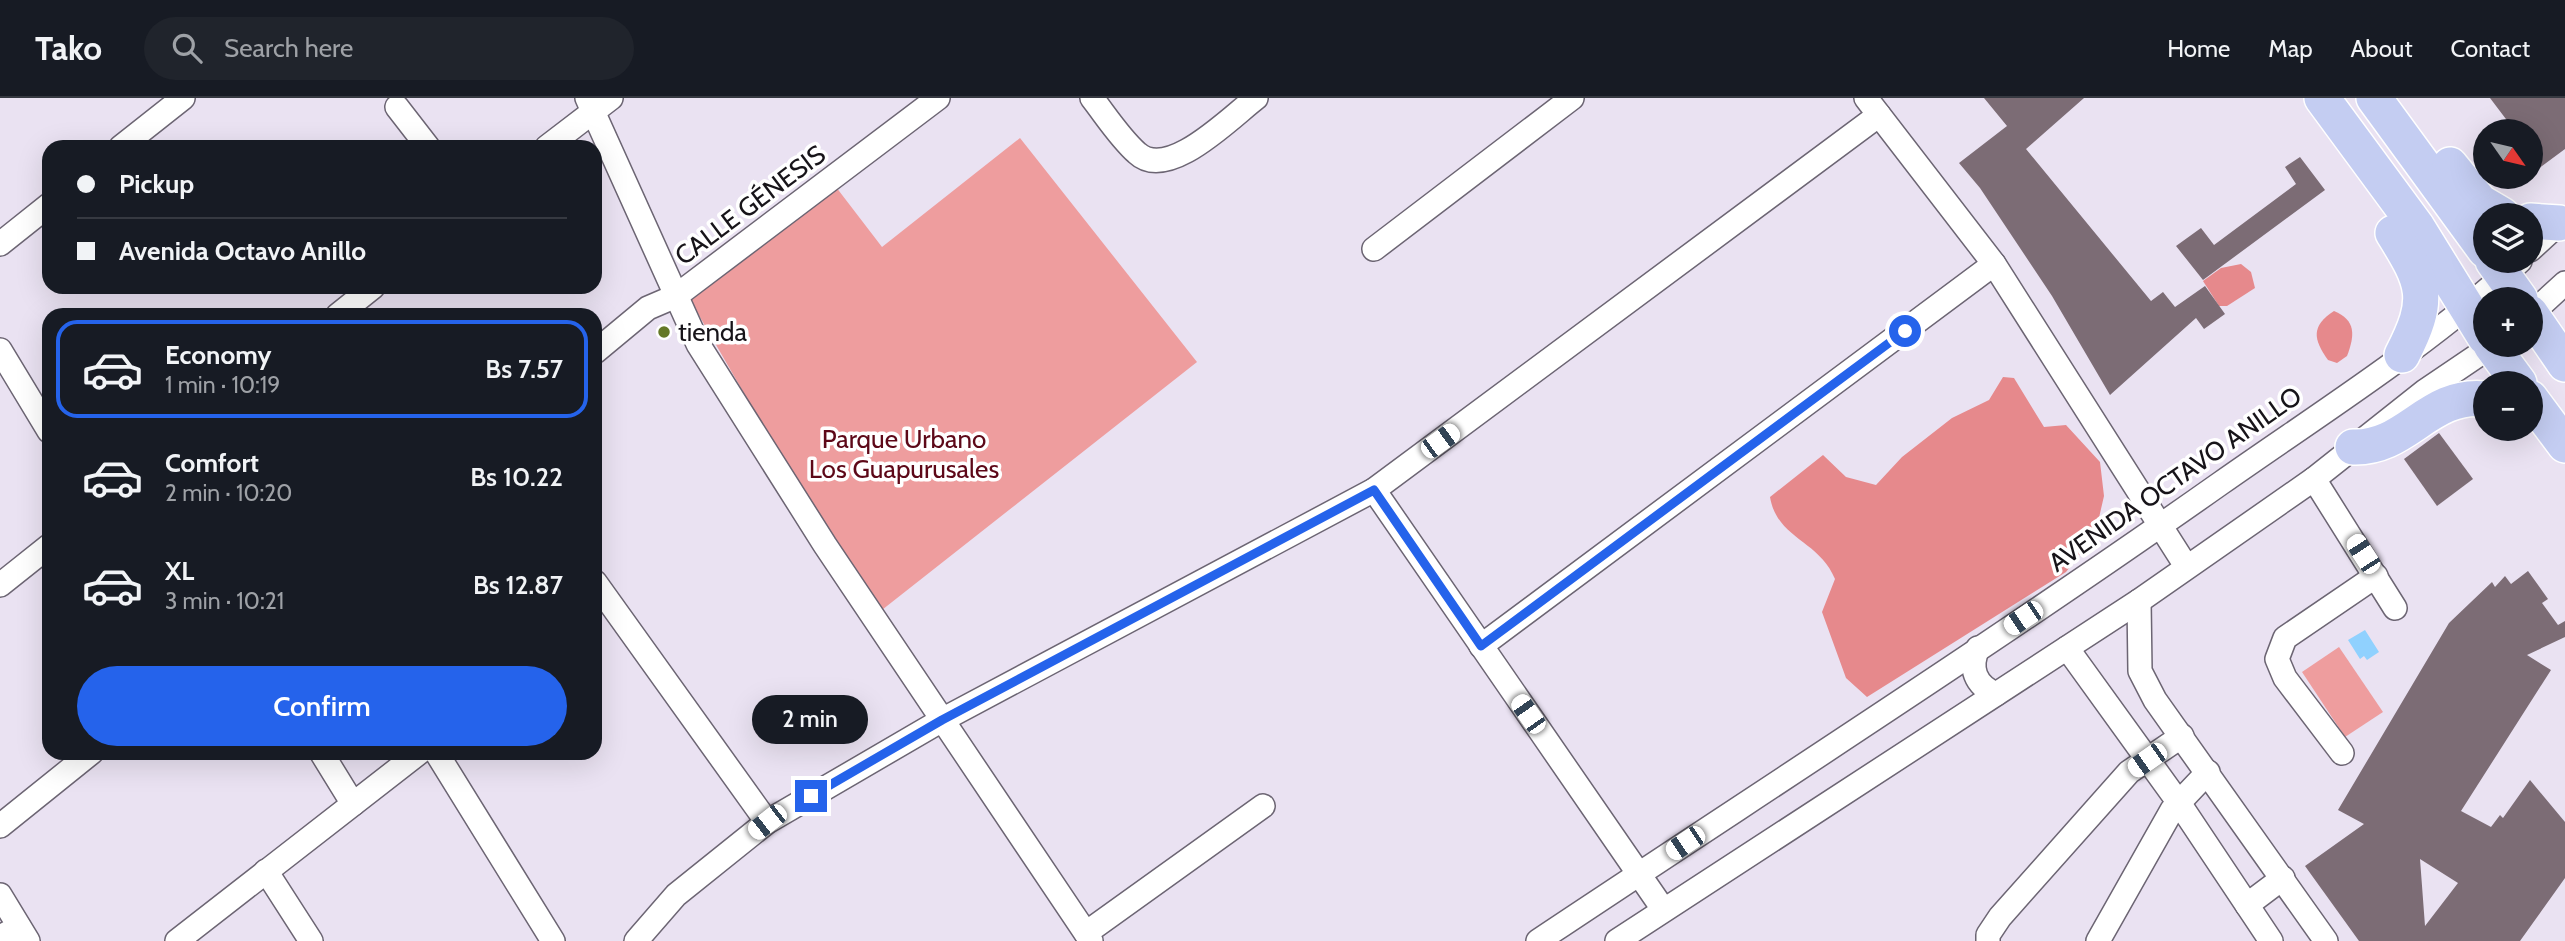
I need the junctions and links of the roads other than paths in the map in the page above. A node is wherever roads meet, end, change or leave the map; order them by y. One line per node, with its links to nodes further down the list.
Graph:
1 (183, 98): 12 (street)
2 (938, 98): 26 (street, CALLE GÉNESIS)
3 (1092, 98): 4 (street)
4 (1256, 98)
5 (1572, 98): 21 (street)
6 (2322, 98): 15 (highway)
7 (2374, 98): 18 (highway)
8 (2389, 98): 16 (highway)
9 (597, 102): 14 (street); 26 (street)
10 (1872, 106): 22 (street); 43 (street)
11 (397, 107): 13 (street)
12 (130, 140)
13 (423, 140)
14 (555, 140)
15 (2357, 148): 20 (highway); 29 (highway); 34 (highway)
16 (2482, 203)
17 (42, 211): 19 (street)
18 (2473, 229)
19 (0, 244)
20 (2473, 247)
21 (1374, 249)
22 (1994, 264): 44 (street); 52 (street)
23 (2491, 273): 29 (street, AVENIDA OCTAVO ANILLO)
24 (2565, 283): 27 (street)
25 (364, 294): 28 (street)
26 (676, 296): 32 (street, CALLE GÉNESIS); 56 (street)
27 (2543, 303)
28 (347, 308)
29 (2465, 308): 30 (highway); 34 (street, AVENIDA OCTAVO ANILLO)
30 (2473, 319)
31 (2543, 332): 36 (highway)
32 (602, 346)
33 (0, 350): 39 (street)
34 (2402, 355): 44 (street, AVENIDA OCTAVO ANILLO)
35 (2473, 356): 40 (street)
36 (2565, 364)
37 (2473, 398): 40 (highway)
38 (2548, 418): 41 (highway)
39 (42, 419)
40 (2353, 447): 42 (street)
41 (2565, 452)
42 (2314, 479): 46 (street); 47 (street)
43 (1374, 490): 52 (street); 56 (street)
44 (2159, 527): 46 (street); 53 (street, AVENIDA OCTAVO ANILLO)
45 (42, 552): 48 (street)
46 (2186, 566): 49 (street)
47 (2376, 576): 51 (street); 58 (street)
48 (0, 585)
49 (2140, 601): 54 (street); 57 (street)
50 (602, 607): 68 (street)
51 (2395, 608)
52 (1481, 646): 71 (street)
53 (1978, 648): 55 (street); 71 (street, AVENIDA OCTAVO ANILLO)
54 (2067, 648): 55 (street); 63 (street)
55 (1996, 694): 75 (street)
56 (942, 720): 68 (street); 77 (street)
57 (2182, 736): 63 (street); 64 (street)
58 (2342, 753)
59 (82, 760): 69 (street)
60 (326, 760): 66 (street)
61 (410, 760): 66 (street)
62 (441, 760): 80 (street)
63 (2147, 760): 65 (street); 84 (street)
64 (2208, 772): 65 (street); 72 (street)
65 (2179, 803): 74 (street); 85 (street)
66 (353, 804): 70 (street)
67 (1263, 806): 77 (street)
68 (767, 822): 81 (street)
69 (0, 826)
70 (266, 871): 78 (street); 79 (street)
71 (1640, 873): 75 (street); 82 (street, AVENIDA OCTAVO ANILLO)
72 (2283, 878): 74 (street); 87 (street)
73 (0, 895): 76 (street)
74 (2247, 905): 86 (street)
75 (1663, 909): 83 (street)
76 (16, 935)
77 (1089, 937)
78 (177, 941)
79 (311, 941)
80 (553, 941)
81 (636, 941)
82 (1538, 941)
83 (1617, 941)
84 (1988, 941)
85 (2098, 941)
86 (2271, 941)
87 (2326, 941)

